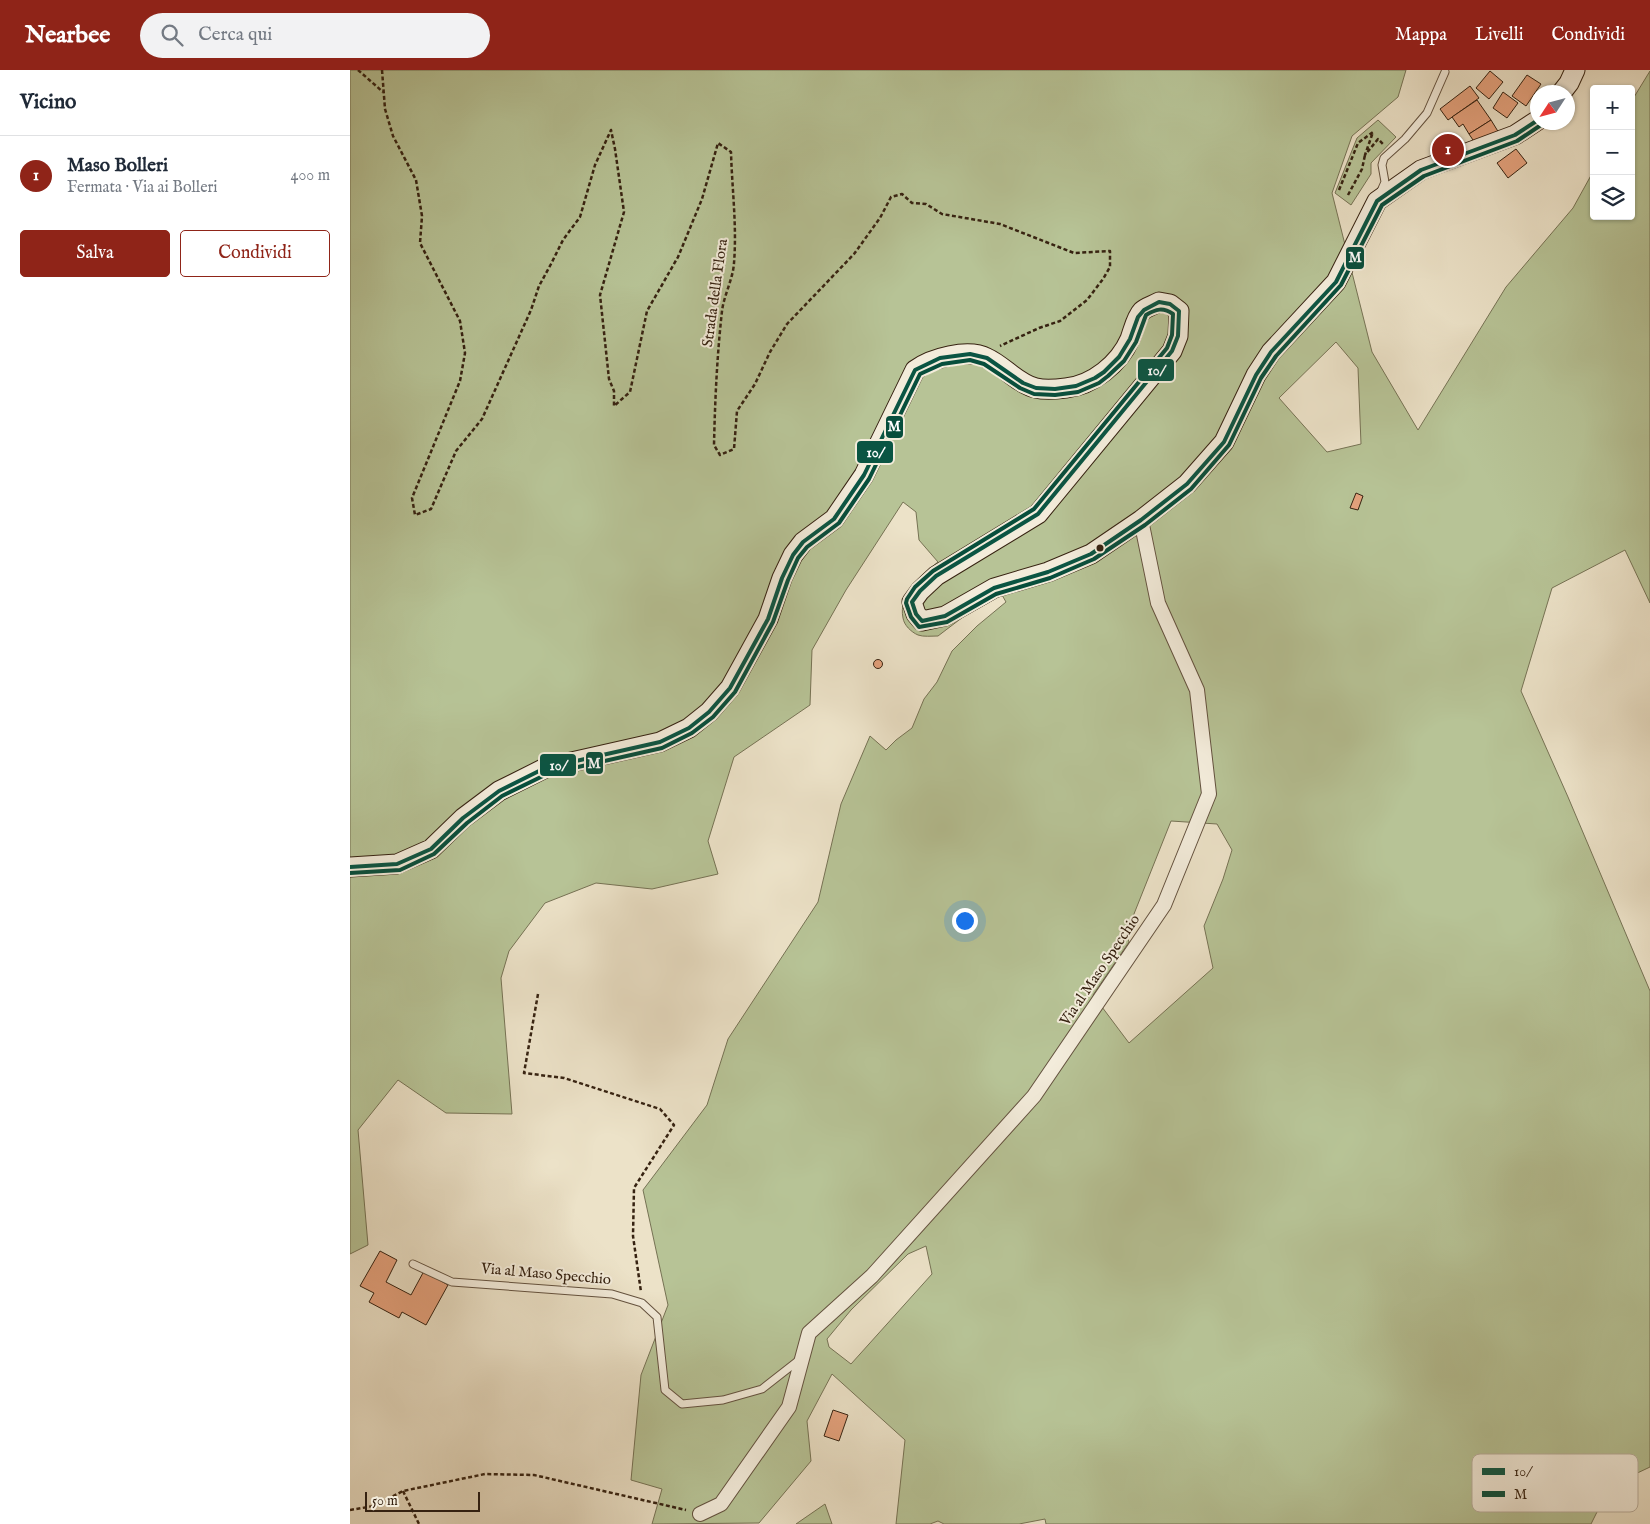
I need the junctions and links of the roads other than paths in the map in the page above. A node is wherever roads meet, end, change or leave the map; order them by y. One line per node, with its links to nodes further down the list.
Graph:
1 (1575, 70): 3 (street)
2 (1445, 72): 5 (lane)
3 (1567, 85)
4 (1530, 125): 5 (street)
5 (1377, 201): 6 (street)
6 (1141, 520): 7 (street); 9 (street, Via al Maso Specchio)
7 (350, 867)
8 (413, 1264): 9 (lane, Via al Maso Specchio)
9 (802, 1359): 10 (street, Via al Maso Specchio)
10 (700, 1514)

